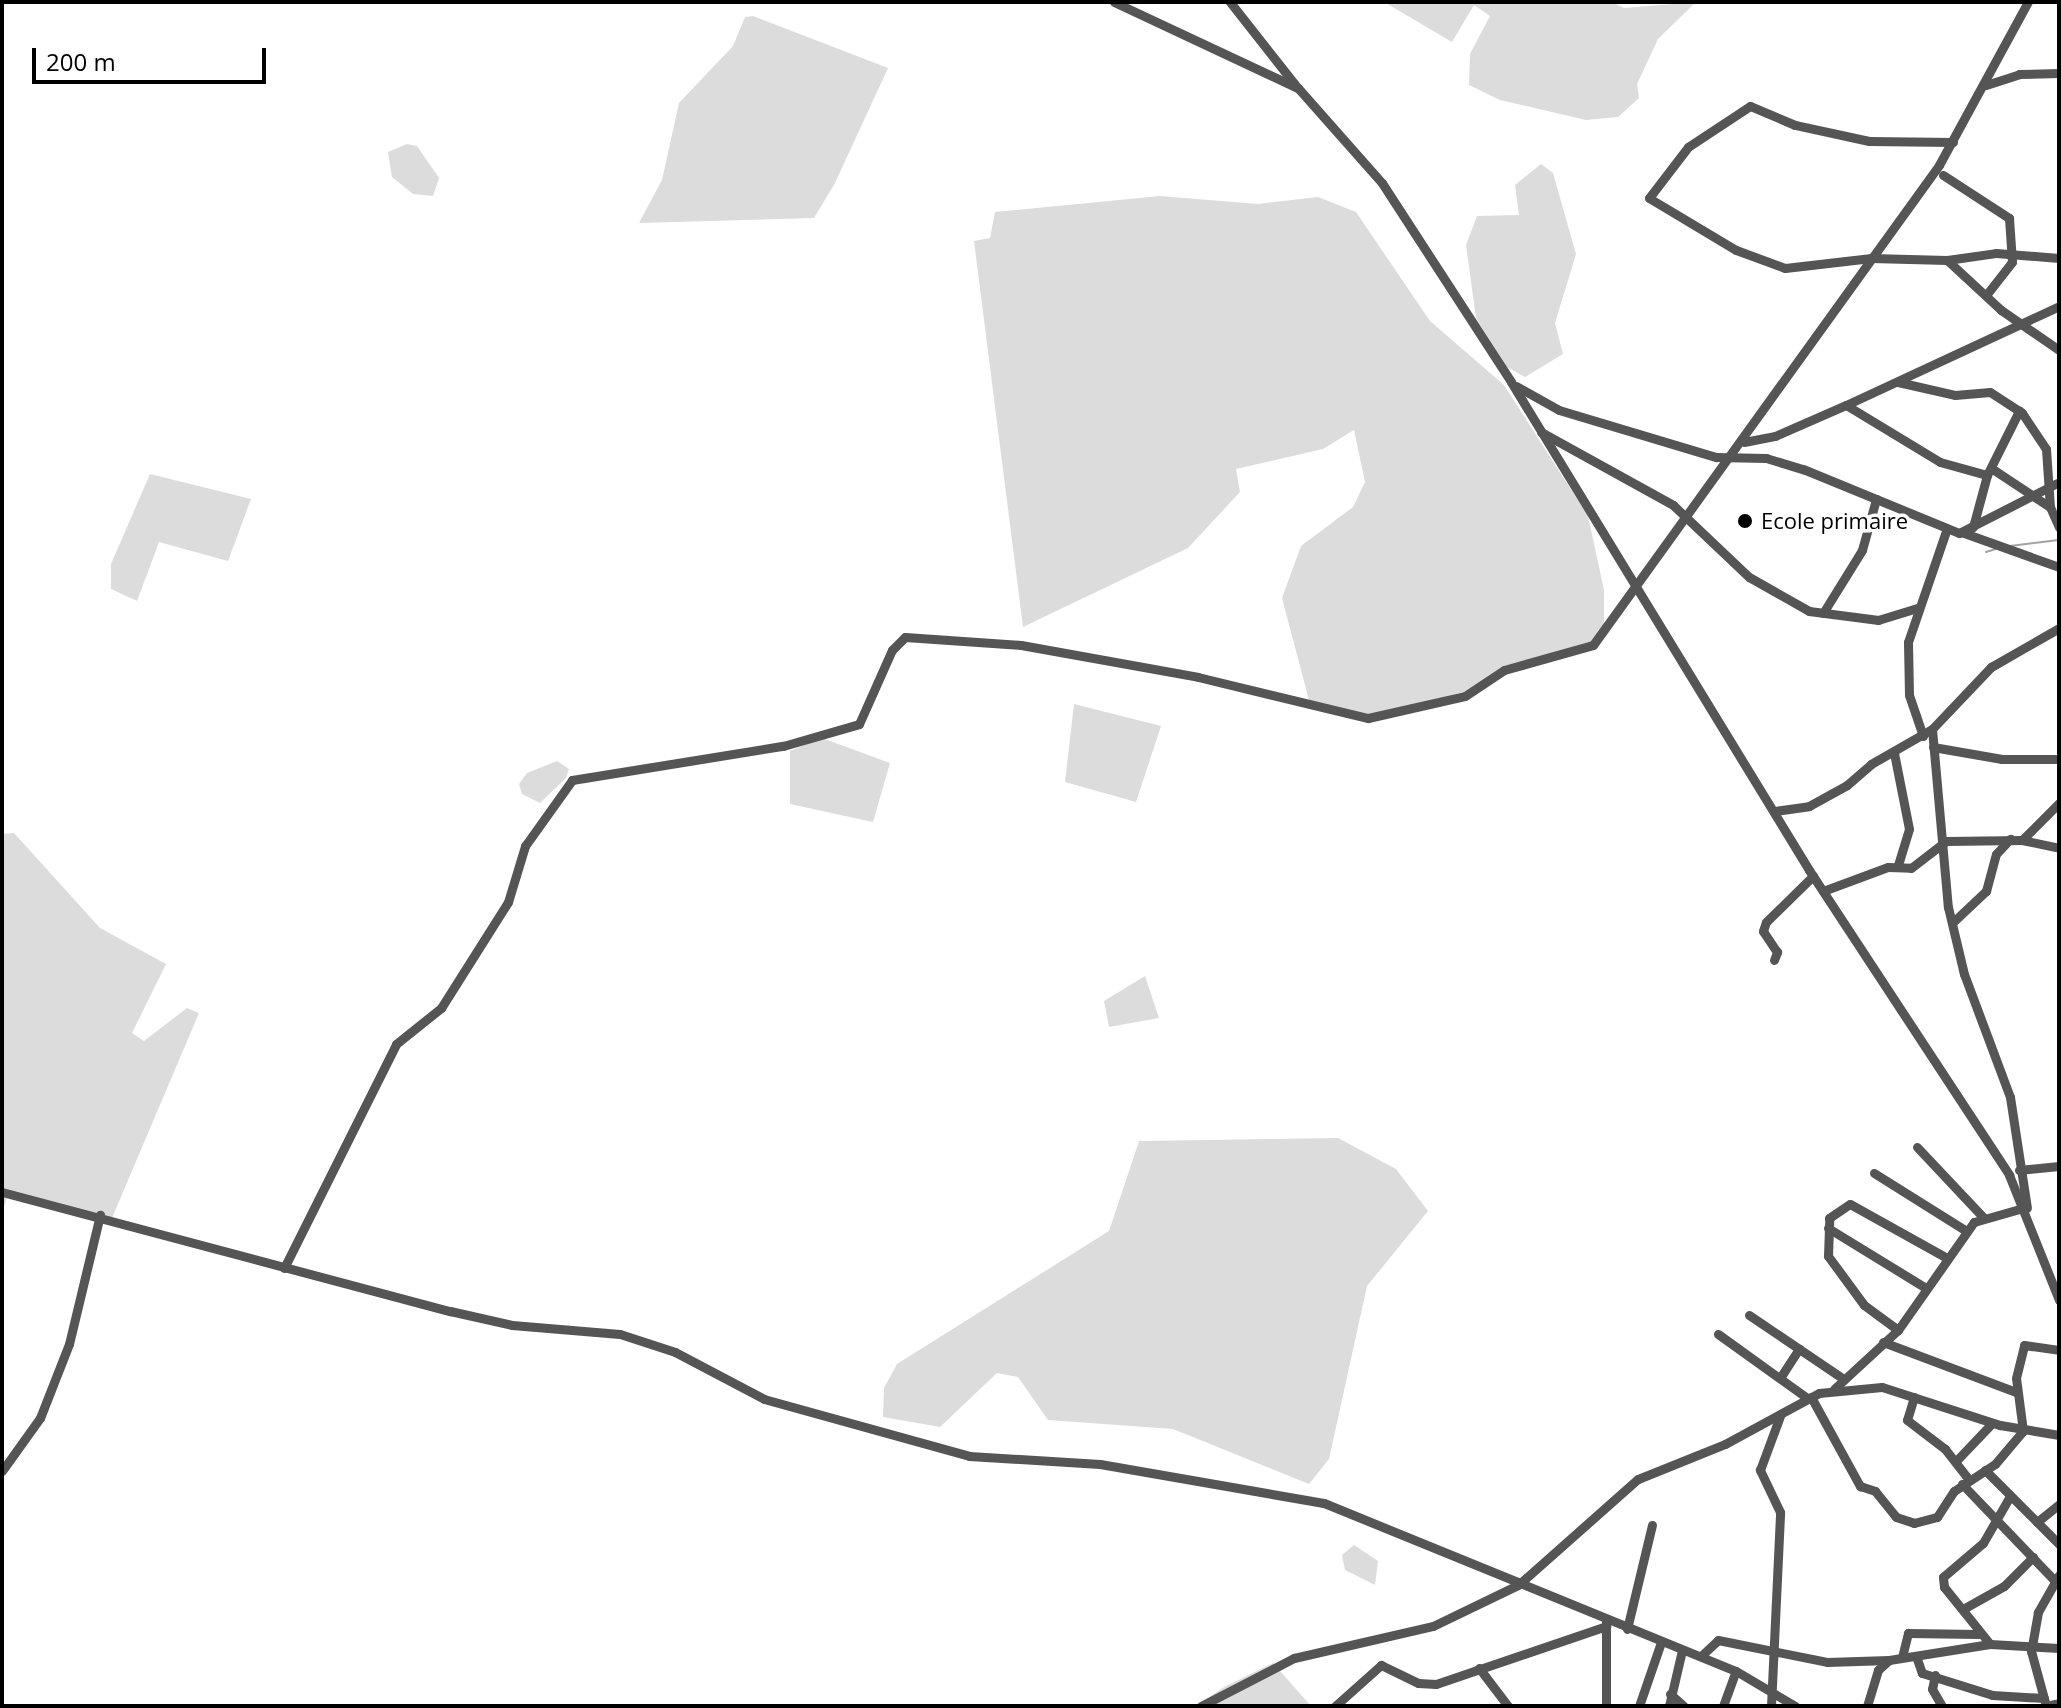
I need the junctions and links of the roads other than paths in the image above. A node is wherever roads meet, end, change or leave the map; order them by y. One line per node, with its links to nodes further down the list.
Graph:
1 (1114, 2): 6 (street)
2 (1230, 2): 6 (street)
3 (2028, 2): 5 (street)
4 (2059, 73): 5 (street)
5 (1986, 85): 7 (street)
6 (1298, 88): 17 (street)
7 (1953, 142): 10 (street); 10 (street)
8 (1943, 175): 9 (street)
9 (2011, 253): 11 (street); 12 (street); 13 (street)
10 (1871, 258): 12 (street); 22 (street)
11 (2059, 258)
12 (1947, 260): 13 (street)
13 (1987, 294): 15 (street)
14 (2059, 306): 15 (street)
15 (2024, 321): 16 (street); 18 (street)
16 (2059, 350)
17 (1511, 382): 21 (street); 23 (street)
18 (1898, 382): 19 (street); 20 (street)
19 (1846, 405): 22 (street); 24 (street)
20 (2019, 411): 24 (street); 25 (street)
21 (1541, 432): 29 (street); 34 (street)
22 (1744, 442): 23 (street)
23 (1733, 457): 27 (street); 29 (street)
24 (1989, 472): 26 (street); 32 (street)
25 (2055, 484): 26 (street); 28 (street)
26 (2032, 494): 28 (street); 32 (street)
27 (1876, 499): 31 (street); 36 (street)
28 (2050, 507): 30 (street)
29 (1689, 517): 34 (street); 36 (street)
30 (2059, 527)
31 (1947, 528): 32 (street); 35 (street)
32 (1968, 530): 33 (street)
33 (2059, 567)
34 (1636, 590): 44 (street); 67 (street)
35 (1917, 608): 36 (street); 39 (street)
36 (1823, 613)
37 (2059, 628): 38 (street)
38 (1932, 729): 39 (street); 40 (street)
39 (1923, 736): 41 (street)
40 (1933, 747): 42 (street); 47 (street)
41 (1894, 753): 44 (street); 49 (street)
42 (2059, 759)
43 (2059, 803): 46 (street)
44 (1775, 811): 50 (street)
45 (2010, 839): 46 (street); 47 (street); 52 (street)
46 (2022, 840): 48 (street)
47 (1946, 841): 49 (street); 52 (street)
48 (2059, 848)
49 (1898, 865): 51 (street)
50 (1813, 876): 51 (street); 53 (street)
51 (1823, 891): 58 (street)
52 (1952, 923): 56 (street)
53 (1774, 960)
54 (1917, 1147): 62 (street)
55 (2059, 1166): 56 (street)
56 (2022, 1168): 58 (street); 63 (street)
57 (1874, 1173): 65 (street)
58 (2009, 1175): 60 (street)
59 (2, 1192): 61 (street)
60 (2023, 1208): 62 (street); 63 (street)
61 (100, 1215): 67 (street); 88 (street)
62 (1984, 1218): 65 (street)
63 (2029, 1221): 69 (street)
64 (1828, 1228): 66 (street); 68 (street); 71 (street)
65 (1965, 1230): 66 (street)
66 (1947, 1258): 68 (street)
67 (284, 1268): 97 (street)
68 (1926, 1288): 71 (street)
69 (2059, 1300)
70 (1749, 1315): 74 (street)
71 (1898, 1330): 73 (street)
72 (1718, 1334): 76 (street)
73 (1883, 1342): 77 (street); 79 (street)
74 (1799, 1349): 76 (street); 77 (street)
75 (2059, 1350): 79 (street)
76 (1780, 1378): 80 (street)
77 (1842, 1378): 78 (street)
78 (1834, 1389): 80 (street); 81 (street)
79 (2016, 1392): 84 (street)
80 (1809, 1397): 82 (street); 89 (street)
81 (1914, 1397): 83 (street); 86 (street)
82 (1780, 1416): 97 (street); 106 (street)
83 (1992, 1423): 84 (street); 86 (street)
84 (2023, 1431): 85 (street); 87 (street)
85 (2059, 1435)
86 (1956, 1461): 89 (street)
87 (1985, 1470): 89 (street); 90 (street)
88 (2, 1471)
89 (1966, 1482): 92 (street)
90 (2010, 1496): 92 (street); 93 (street)
91 (2059, 1504): 93 (street)
92 (1995, 1520): 96 (street); 99 (street)
93 (2037, 1522): 95 (street)
94 (1652, 1525): 101 (street)
95 (2059, 1544)
96 (2033, 1557): 98 (street); 99 (street)
97 (1518, 1585): 100 (street); 120 (street)
98 (2056, 1585): 108 (street)
99 (1963, 1609): 102 (street)
100 (1606, 1623): 101 (street); 113 (street); 123 (street)
101 (1627, 1629): 103 (street)
102 (1978, 1634): 104 (street); 111 (street)
103 (1661, 1642): 107 (street); 124 (street)
104 (1990, 1644): 108 (street); 110 (street)
105 (2059, 1648): 108 (street)
106 (1776, 1649): 109 (street); 112 (street); 116 (street)
107 (1682, 1650): 109 (street); 119 (street)
108 (2031, 1651): 117 (street)
109 (1701, 1656): 114 (street)
110 (1916, 1656): 111 (street); 115 (street)
111 (1902, 1657): 112 (street)
112 (1889, 1660): 128 (street)
113 (1479, 1668): 121 (street); 122 (street)
114 (1736, 1671): 116 (street); 125 (street)
115 (1935, 1675): 117 (street); 129 (street)
116 (1773, 1692): 126 (street); 127 (street)
117 (2044, 1698): 118 (street)
118 (2059, 1703)
119 (1677, 1705)
120 (1201, 1706)
121 (1335, 1706)
122 (1508, 1706)
123 (1606, 1706)
124 (1639, 1706)
125 (1723, 1706)
126 (1771, 1706)
127 (1795, 1706)
128 (1867, 1706)
129 (1942, 1706)

